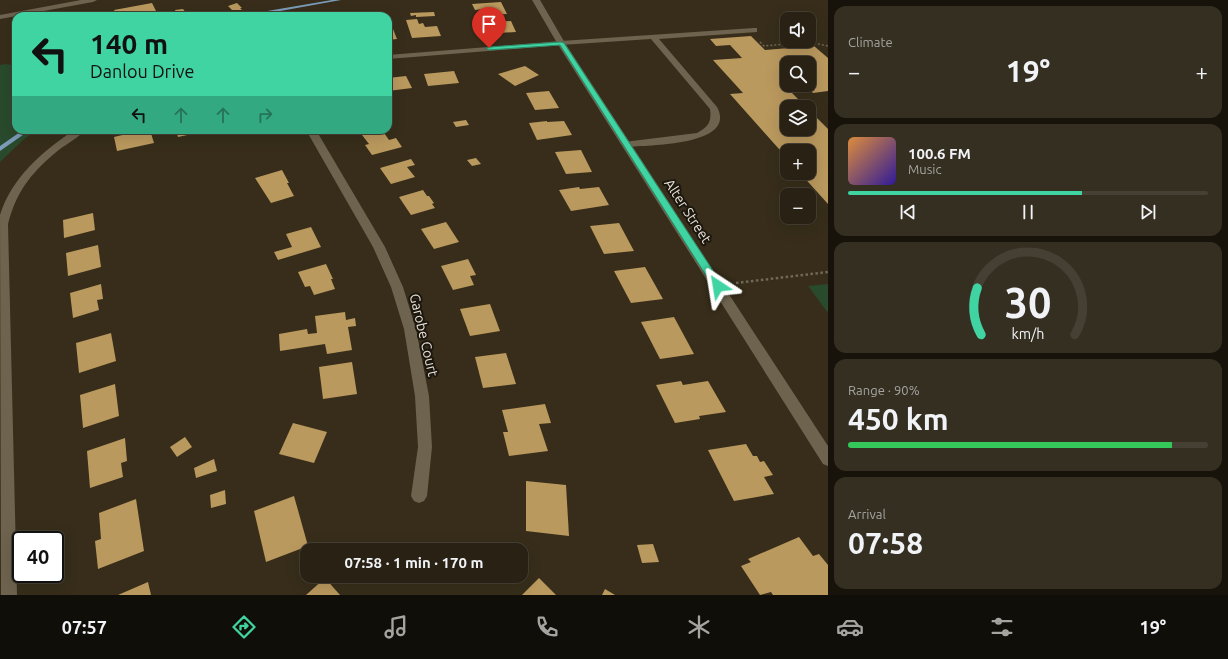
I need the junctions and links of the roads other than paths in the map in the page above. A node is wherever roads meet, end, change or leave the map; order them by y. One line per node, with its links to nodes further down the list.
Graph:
1 (93, 0): 3 (street)
2 (536, 0): 8 (street, Alter Street)
3 (32, 12)
4 (12, 15): 5 (street)
5 (0, 17)
6 (750, 31): 7 (street)
7 (653, 37): 8 (street); 12 (street)
8 (561, 43): 9 (street); 12 (street, Alter Street)
9 (392, 57)
10 (75, 134): 15 (street)
11 (313, 134): 14 (street, Garobe Court)
12 (627, 144): 13 (street, Alter Street)
13 (828, 459)
14 (419, 496)
15 (9, 595)

